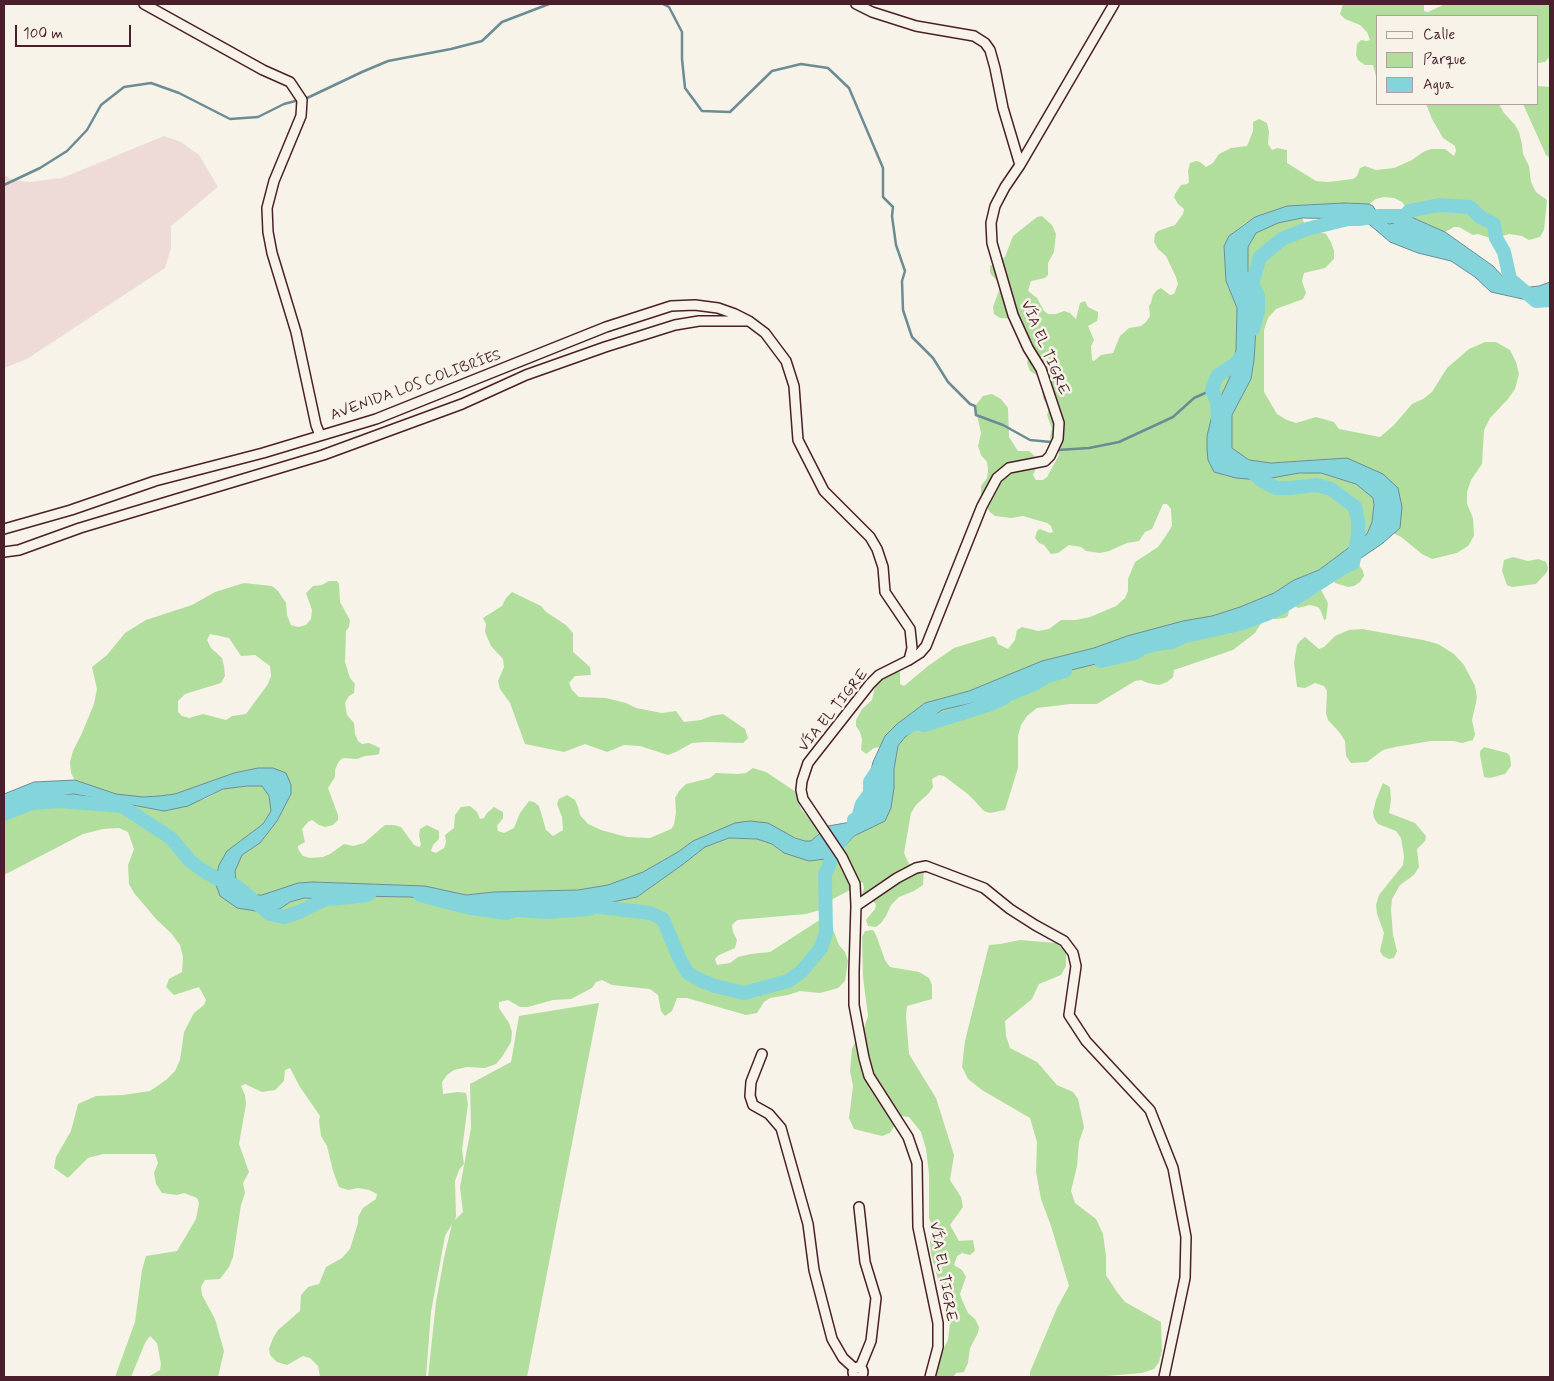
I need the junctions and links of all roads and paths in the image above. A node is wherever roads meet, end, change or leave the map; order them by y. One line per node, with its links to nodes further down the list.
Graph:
1 (144, 4): 6 (street)
2 (856, 4): 4 (street)
3 (1114, 4): 4 (street, VÍA EL TIGRE)
4 (1020, 165): 9 (street, VÍA EL TIGRE)
5 (749, 321): 6 (street, AVENIDA LOS COLIBRÍES); 8 (street, AVENIDA LOS COLIBRÍES); 9 (street, AVENIDA LOS COLIBRÍES)
6 (320, 435): 7 (street, AVENIDA LOS COLIBRÍES)
7 (4, 529)
8 (4, 552)
9 (909, 660): 10 (street, VÍA EL TIGRE)
10 (856, 906): 14 (street, VÍA EL TIGRE); 15 (street)
11 (762, 1054): 13 (street)
12 (859, 1207): 13 (street)
13 (857, 1372)
14 (930, 1377)
15 (1164, 1377)

